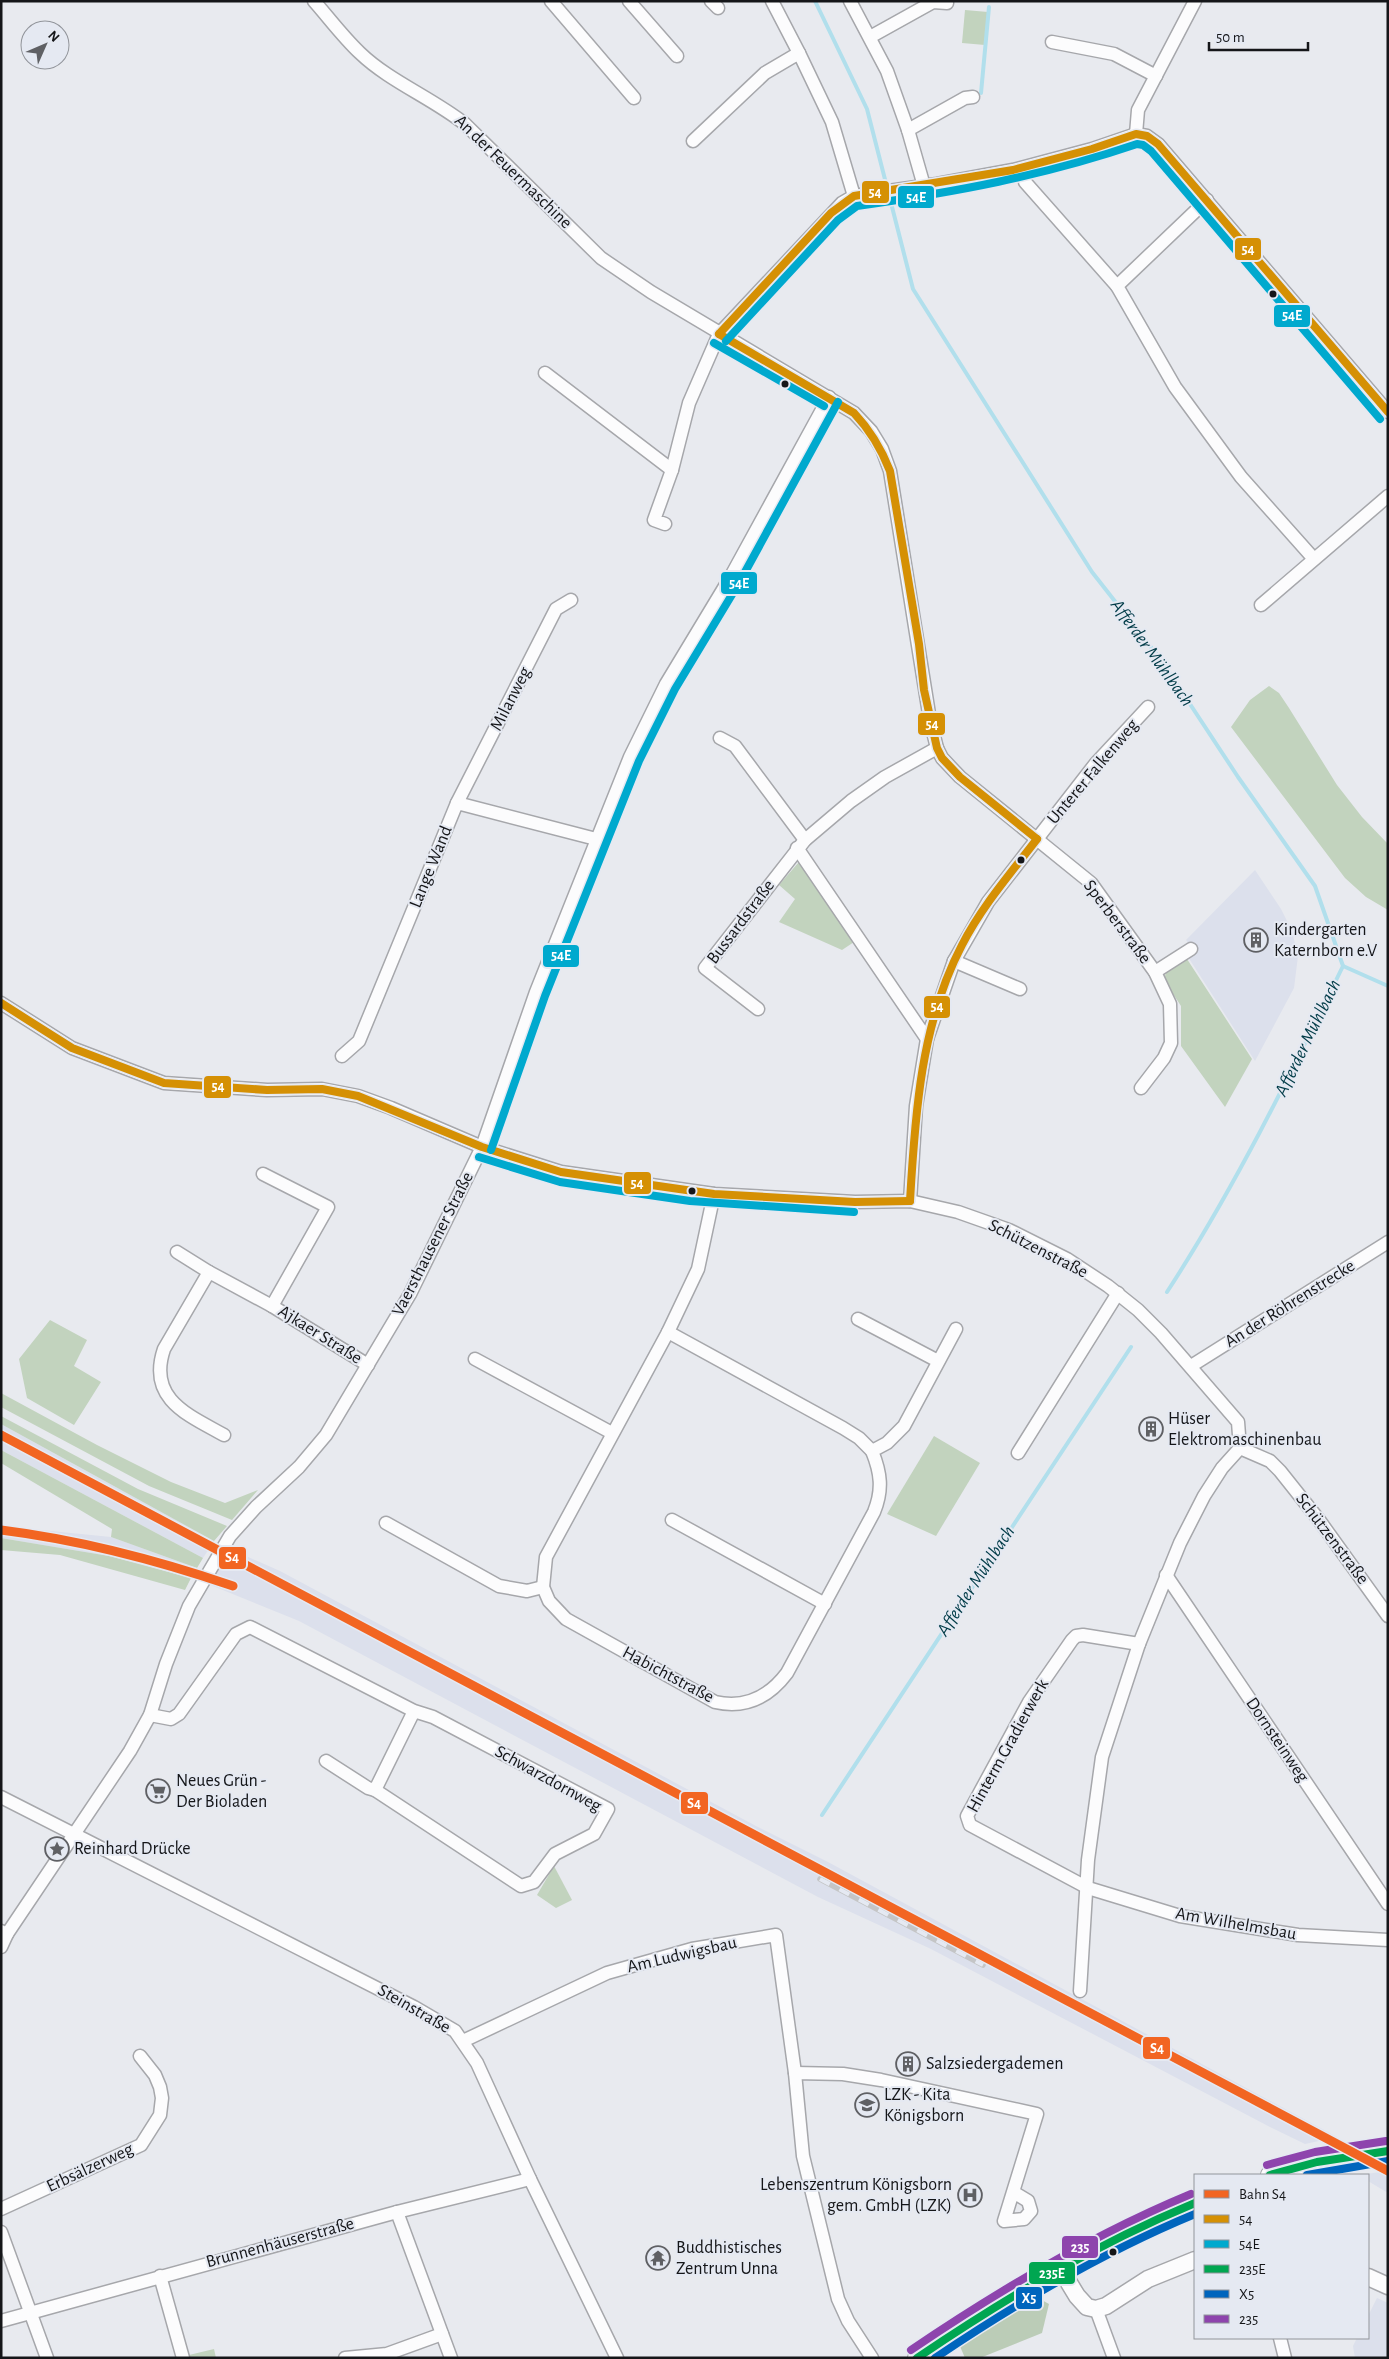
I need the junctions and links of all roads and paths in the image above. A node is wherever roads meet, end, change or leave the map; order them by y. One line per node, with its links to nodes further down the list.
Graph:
1 (314, 1): 23 (street, An der Feuermaschine)
2 (551, 1): 14 (street)
3 (629, 1): 11 (street)
4 (772, 1): 10 (street)
5 (850, 1): 8 (street)
6 (1195, 1): 12 (street)
7 (947, 3): 8 (street)
8 (870, 37): 15 (street)
9 (1052, 42): 12 (street)
10 (800, 53): 17 (street); 20 (street)
11 (677, 56)
12 (1156, 76): 16 (street)
13 (973, 97): 15 (street)
14 (634, 98)
15 (908, 130): 19 (street)
16 (1136, 134): 19 (street); 21 (street)
17 (692, 141)
18 (1025, 182): 22 (street)
19 (924, 186): 20 (street)
20 (854, 196): 23 (street)
21 (1206, 200): 22 (street); 26 (street)
22 (1117, 286): 30 (street)
23 (719, 334): 25 (street, An der Feuermaschine); 27 (street)
24 (545, 373): 27 (street)
25 (829, 397): 35 (street, Sperberstraße); 37 (street, Vaersthausener Straße)
26 (1388, 412)
27 (672, 470): 29 (street)
28 (1388, 496): 30 (street)
29 (665, 524)
30 (1314, 559): 32 (street)
31 (570, 600): 36 (street, Milanweg)
32 (1261, 605)
33 (1148, 707): 38 (street, Unterer Falkenweg)
34 (720, 738): 39 (street)
35 (937, 748): 38 (street, Sperberstraße); 39 (street, Bussardstraße)
36 (457, 803): 37 (street, Lange Wand); 47 (street, Lange Wand)
37 (596, 839): 49 (street, Vaersthausener Straße)
38 (1037, 839): 41 (street, Unterer Falkenweg); 42 (street, Sperberstraße)
39 (801, 844): 45 (street, Bussardstraße); 46 (street)
40 (1191, 949): 42 (street, Sperberstraße)
41 (954, 961): 43 (street); 46 (street, Unterer Falkenweg)
42 (1155, 972): 48 (street, Sperberstraße)
43 (1020, 989)
44 (1, 1003): 49 (street, Schützenstraße)
45 (758, 1009)
46 (927, 1039): 52 (street, Unterer Falkenweg)
47 (342, 1056)
48 (1141, 1088)
49 (482, 1147): 51 (street, Schützenstraße); 63 (street, Vaersthausener Straße)
50 (263, 1174): 57 (street, Ajkaer Straße)
51 (714, 1194): 52 (street, Schützenstraße); 60 (street)
52 (910, 1201): 56 (street, Schützenstraße)
53 (1388, 1242): 64 (street, An der Röhrenstrecke)
54 (178, 1252): 55 (street, Ajkaer Straße)
55 (209, 1272): 57 (street, Ajkaer Straße); 66 (street)
56 (1118, 1293): 64 (street, Schützenstraße); 69 (street)
57 (272, 1306): 63 (street, Ajkaer Straße)
58 (858, 1318): 62 (street)
59 (956, 1329): 62 (street)
60 (668, 1332): 65 (street); 68 (street, Habichtstraße)
61 (476, 1359): 65 (street)
62 (938, 1361): 68 (street)
63 (368, 1365): 78 (street, Vaersthausener Straße)
64 (1191, 1366): 67 (street, Schützenstraße)
65 (612, 1433): 73 (street)
66 (224, 1435)
67 (1240, 1448): 72 (street); 75 (street, Schützenstraße)
68 (872, 1451): 74 (street, Habichtstraße)
69 (1018, 1452)
70 (672, 1520): 74 (street)
71 (386, 1523): 73 (street)
72 (1166, 1575): 76 (street); 84 (street, Dornsteinweg)
73 (543, 1587): 74 (street, Habichtstraße)
74 (825, 1604)
75 (1388, 1616)
76 (1138, 1644): 83 (street); 83 (street, Hinterm Gradierwerk)
77 (414, 1711): 78 (street, Schwarzdornweg); 80 (street); 80 (street, Schwarzdornweg)
78 (150, 1715): 82 (street, Vaersthausener Straße)
79 (326, 1761): 80 (street, Schwarzdornweg)
80 (375, 1790)
81 (1, 1797): 82 (street)
82 (75, 1835): 85 (street, Vaersthausener Straße); 89 (street, Steinstraße)
83 (1088, 1888): 86 (street, Am Wilhelmsbau); 88 (street)
84 (1388, 1904)
85 (4, 1933): 87 (street, Vaersthausener Straße)
86 (1388, 1940)
87 (1, 1947)
88 (1080, 1991)
89 (463, 2041): 91 (street, Am Ludwigsbau); 94 (street, Steinstraße)
90 (140, 2056): 97 (street, Erbsälzerweg)
91 (795, 2074): 95 (street); 115 (street)
92 (1388, 2151): 93 (main road)
93 (1274, 2174)
94 (530, 2179): 98 (street, Brunnenhäuserstraße); 114 (street, Steinstraße)
95 (1013, 2192)
96 (1194, 2203): 101 (main road)
97 (1, 2209)
98 (397, 2212): 102 (street, Brunnenhäuserstraße); 108 (street)
99 (1, 2232): 106 (street)
100 (1194, 2260): 105 (street)
101 (1060, 2268): 105 (street); 116 (main road)
102 (160, 2276): 106 (street, Brunnenhäuserstraße); 111 (street)
103 (1369, 2277): 104 (street)
104 (1388, 2286)
105 (1096, 2309): 117 (street)
106 (32, 2314): 107 (street, Brunnenhäuserstraße); 110 (street)
107 (1, 2321)
108 (442, 2334): 112 (street); 113 (street)
109 (1280, 2339): 118 (street)
110 (47, 2358)
111 (183, 2358)
112 (345, 2358)
113 (451, 2358)
114 (617, 2358)
115 (872, 2358)
116 (916, 2358)
117 (1114, 2358)
118 (1285, 2358)

